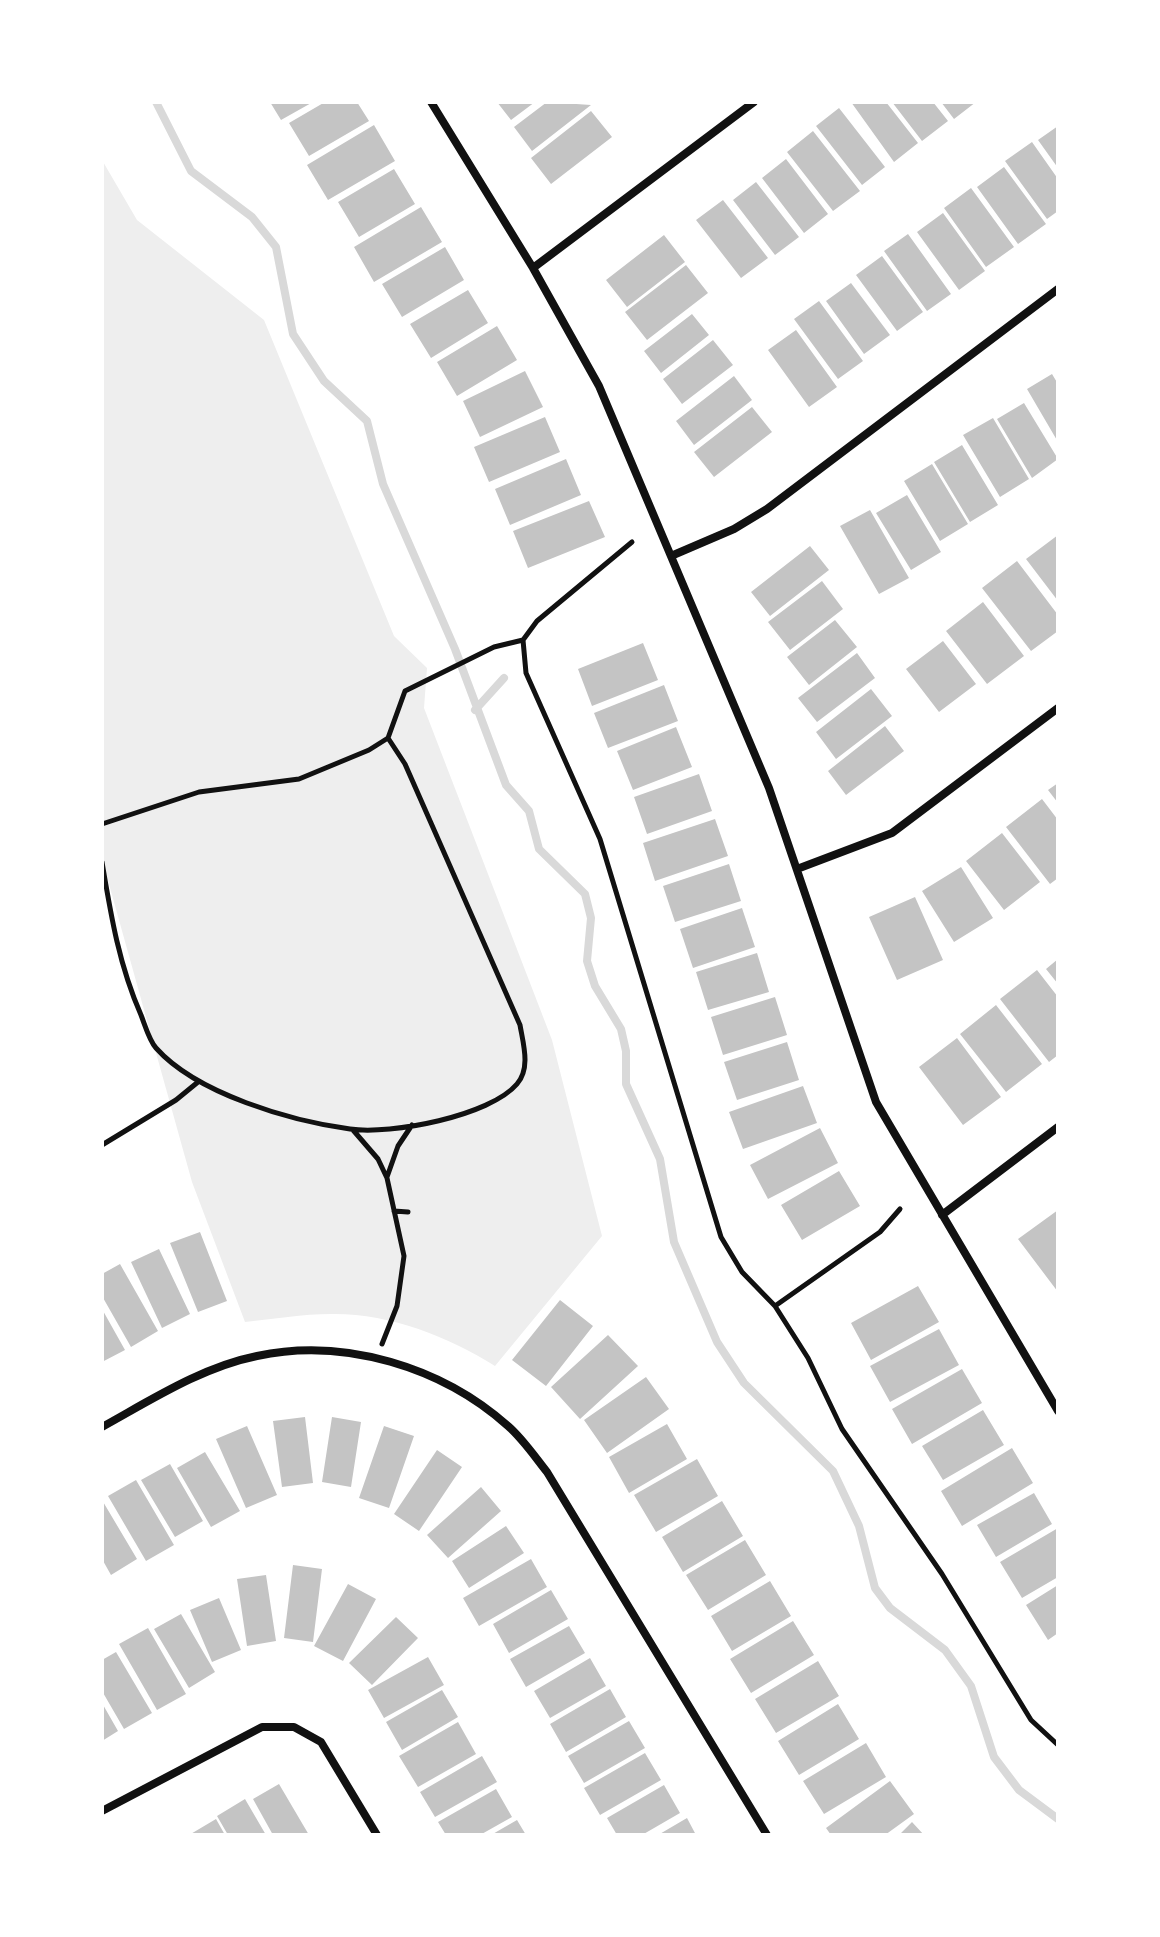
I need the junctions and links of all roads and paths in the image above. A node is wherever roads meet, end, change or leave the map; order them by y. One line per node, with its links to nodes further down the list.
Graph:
1 (431, 102): 3 (street)
2 (754, 102): 3 (street)
3 (533, 268): 6 (street)
4 (1058, 289): 6 (street)
5 (632, 542): 7 (path)
6 (671, 556): 12 (street)
7 (523, 640): 9 (path); 23 (path)
8 (1058, 708): 12 (street)
9 (388, 738): 10 (path); 14 (path)
10 (102, 824)
11 (102, 862): 13 (path)
12 (797, 869): 22 (street)
13 (198, 1082): 16 (path); 17 (path)
14 (412, 1125): 16 (path); 18 (path)
15 (1058, 1127): 22 (street)
16 (352, 1130): 18 (path)
17 (102, 1145)
18 (387, 1178): 20 (path)
19 (900, 1209): 23 (path)
20 (394, 1211): 21 (path); 24 (path)
21 (408, 1212)
22 (942, 1215): 25 (street)
23 (775, 1306): 27 (path)
24 (376, 1358): 26 (street); 30 (street)
25 (1058, 1411)
26 (102, 1427)
27 (1058, 1745)
28 (102, 1811): 29 (street)
29 (377, 1835)
30 (767, 1835)

